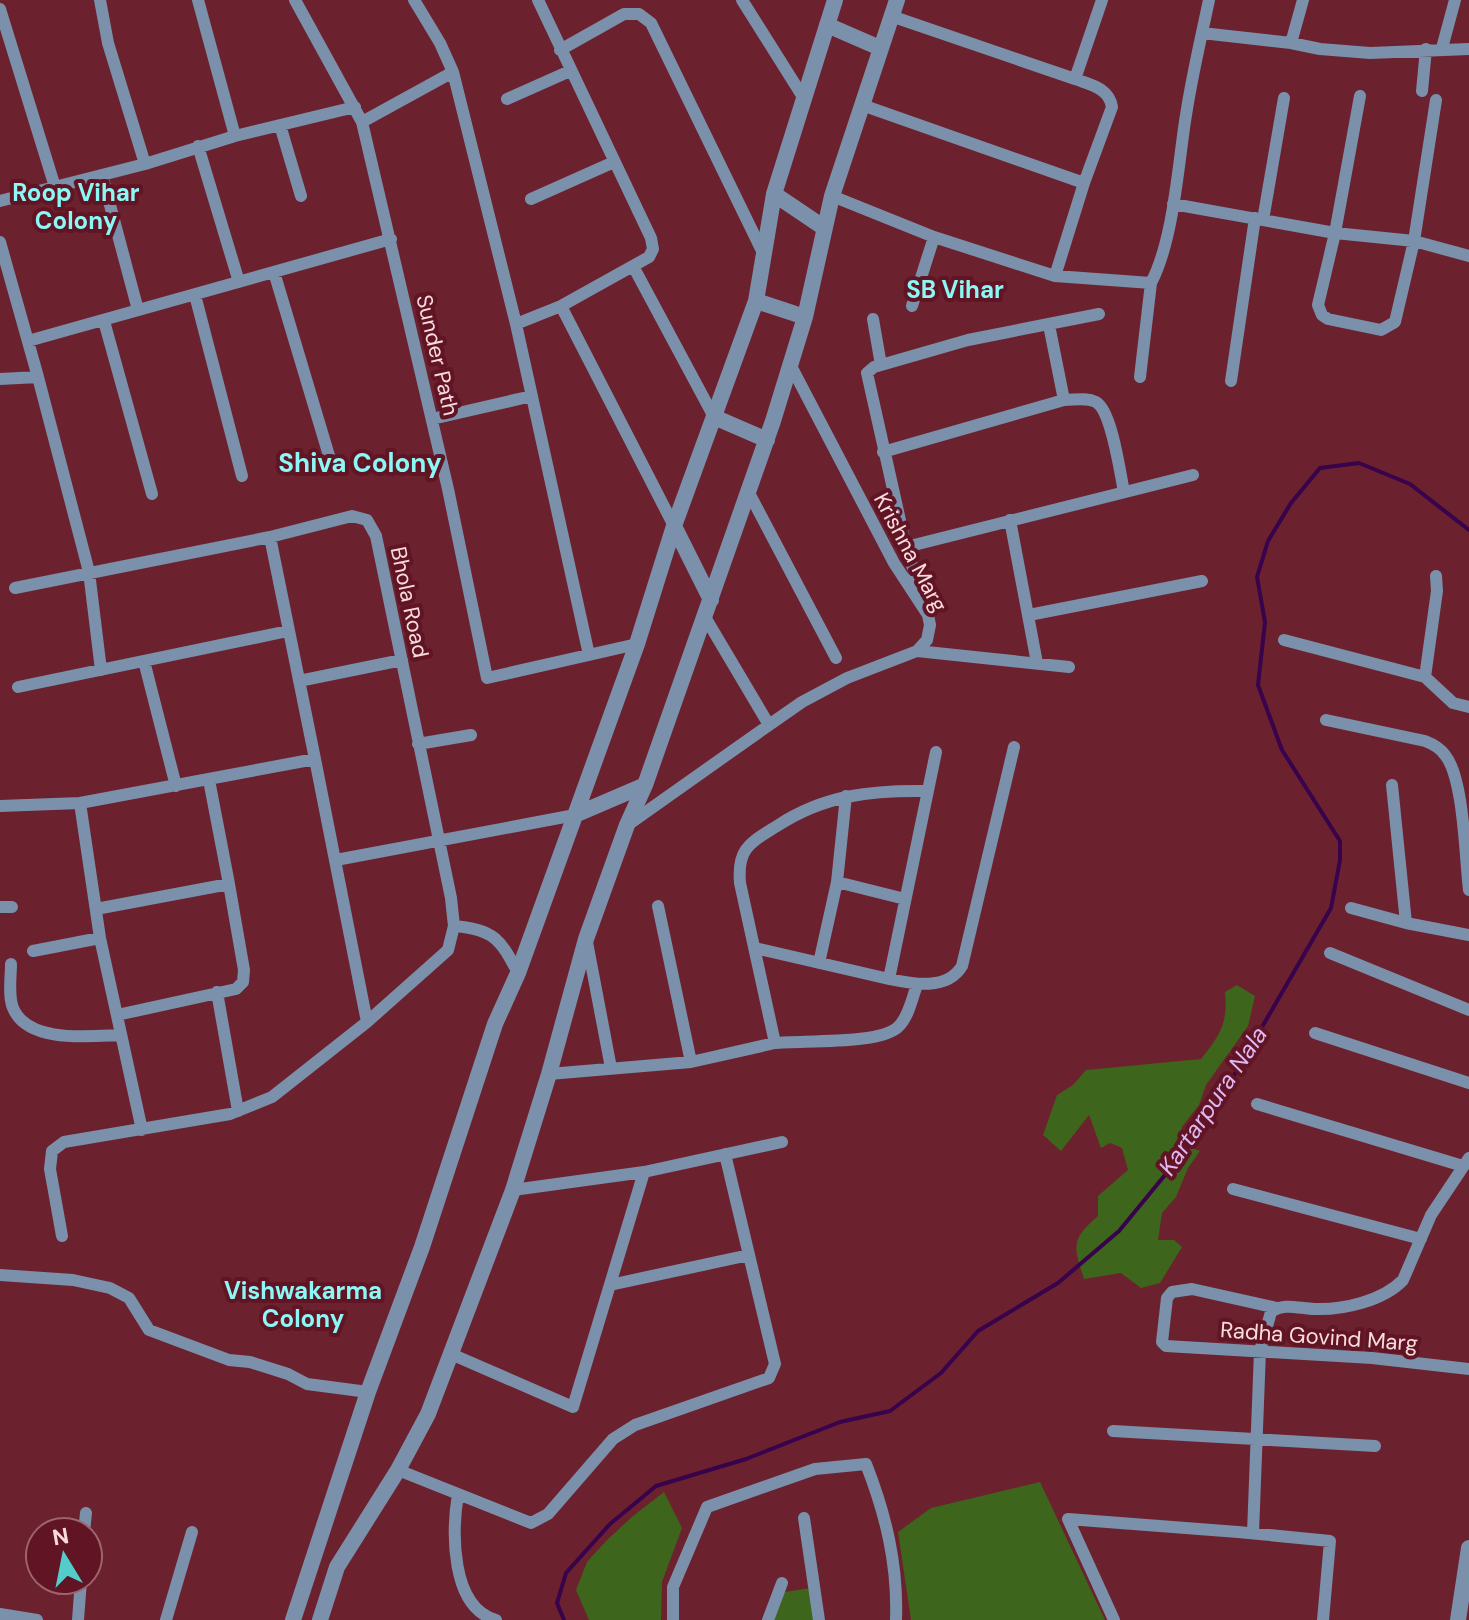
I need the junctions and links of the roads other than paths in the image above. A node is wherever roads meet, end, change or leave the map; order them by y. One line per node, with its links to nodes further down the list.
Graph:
1 (100, 0): 39 (street)
2 (198, 0): 36 (street)
3 (295, 0): 33 (street, Sunder Path)
4 (414, 0): 24 (street)
5 (538, 0): 22 (street)
6 (742, 0): 28 (street)
7 (835, 0): 15 (street)
8 (897, 0): 14 (street)
9 (1102, 0): 25 (street)
10 (1209, 0): 16 (street)
11 (1303, 0): 17 (street)
12 (1455, 0): 19 (street)
13 (0, 9): 42 (street)
14 (891, 16): 18 (street); 25 (street)
15 (827, 25): 18 (street); 28 (street)
16 (1202, 33): 17 (street); 48 (street)
17 (1291, 43): 20 (street)
18 (880, 48): 32 (street)
19 (1442, 48): 20 (street); 21 (street)
20 (1426, 49): 26 (street)
21 (1469, 49)
22 (560, 50): 23 (street); 56 (street)
23 (570, 71): 30 (street); 38 (street)
24 (453, 72): 34 (street); 72 (street)
25 (1075, 79): 41 (street)
26 (1422, 91)
27 (1360, 96): 51 (street)
28 (803, 97): 43 (street)
29 (1284, 98): 49 (street)
30 (507, 99)
31 (1436, 100): 54 (street)
32 (862, 105): 41 (street); 45 (street)
33 (355, 107): 34 (street, Sunder Path); 35 (street)
34 (362, 122): 53 (street, Sunder Path)
35 (280, 125): 36 (street); 44 (street)
36 (235, 136): 37 (street)
37 (198, 146): 39 (street); 61 (street)
38 (614, 162): 46 (street); 58 (street)
39 (145, 164): 40 (street)
40 (102, 175): 42 (street); 67 (street)
41 (1084, 183): 60 (street)
42 (55, 187): 47 (street)
43 (774, 194): 50 (street); 56 (street)
44 (301, 196)
45 (832, 196): 50 (street); 52 (street)
46 (531, 199)
47 (0, 201)
48 (1173, 204): 49 (street); 62 (street)
49 (1259, 219): 51 (street); 80 (street)
50 (823, 227): 69 (street)
51 (1335, 233): 54 (street); 54 (street)
52 (934, 237): 60 (street); 66 (street)
53 (391, 239): 59 (street); 84 (street, Sunder Path)
54 (1414, 241): 57 (street)
55 (0, 242): 74 (street)
56 (764, 255): 64 (street)
57 (1469, 256)
58 (633, 266): 65 (street); 83 (street)
59 (274, 272): 61 (street); 87 (street)
60 (1055, 276): 62 (street)
61 (239, 282): 63 (street)
62 (1151, 283): 78 (street)
63 (195, 295): 67 (street); 89 (street)
64 (756, 301): 69 (street); 83 (street)
65 (561, 306): 72 (street); 94 (street)
66 (912, 306)
67 (138, 310): 71 (street)
68 (1099, 314): 73 (street)
69 (805, 317): 76 (street)
70 (873, 319): 75 (street)
71 (104, 321): 74 (street); 92 (street)
72 (516, 324): 81 (street)
73 (1049, 325): 75 (street); 82 (street)
74 (28, 341): 77 (street)
75 (881, 365): 86 (street)
76 (791, 366): 85 (street); 102 (street, Krishna Marg)
77 (38, 377): 79 (street); 97 (street)
78 (1140, 377)
79 (0, 379)
80 (1231, 381)
81 (532, 396): 84 (street); 109 (street)
82 (1064, 400): 86 (street); 91 (street)
83 (714, 417): 85 (street); 94 (street)
84 (432, 419): 109 (street, Sunder Path)
85 (767, 440): 90 (street)
86 (883, 452): 96 (street)
87 (330, 459)
88 (1193, 475): 91 (street)
89 (242, 476)
90 (748, 491): 101 (street); 110 (street)
91 (1124, 492): 93 (street)
92 (152, 494)
93 (1010, 520): 96 (street); 103 (street)
94 (674, 526): 101 (street); 107 (street)
95 (270, 537): 97 (street, Bhola Road); 105 (street); 111 (street, Bhola Road)
96 (906, 547): 102 (street)
97 (89, 572): 100 (street, Bhola Road); 115 (street)
98 (1436, 576): 116 (street)
99 (1202, 581): 103 (street)
100 (15, 588)
101 (711, 600): 104 (street)
102 (928, 615): 108 (street, Krishna Marg)
103 (1029, 615): 113 (street)
104 (705, 617): 121 (street); 130 (street)
105 (288, 631): 112 (street); 117 (street)
106 (1284, 640): 116 (street)
107 (637, 644): 109 (street, Sunder Path); 137 (street)
108 (917, 651): 113 (street); 121 (street)
109 (589, 655)
110 (836, 658)
111 (402, 660): 117 (street); 123 (street, Bhola Road)
112 (144, 661): 115 (street); 132 (street)
113 (1037, 663): 114 (street)
114 (1069, 667)
115 (101, 670): 118 (street)
116 (1425, 677): 119 (street)
117 (299, 681): 126 (street)
118 (18, 687)
119 (1469, 707)
120 (1326, 720): 128 (street)
121 (769, 725): 138 (street)
122 (471, 735): 123 (street)
123 (418, 744): 139 (street, Bhola Road)
124 (1014, 747): 160 (street)
125 (936, 752): 133 (street)
126 (315, 759): 129 (street); 140 (street)
127 (1469, 772): 128 (street)
128 (1457, 778): 143 (street)
129 (209, 780): 132 (street); 142 (street)
130 (645, 785): 137 (street); 138 (street)
131 (1392, 785): 148 (street)
132 (176, 786): 135 (street)
133 (927, 791): 134 (street); 144 (street)
134 (846, 796): 141 (street); 153 (street)
135 (80, 803): 136 (street); 147 (street)
136 (0, 806)
137 (575, 815): 139 (street); 158 (street)
138 (627, 825): 152 (street)
139 (437, 842): 140 (street); 149 (street, Bhola Road)
140 (336, 860): 165 (street)
141 (837, 882): 144 (street); 156 (street)
142 (229, 884): 147 (street); 161 (street)
143 (1469, 890)
144 (905, 899): 159 (street)
145 (658, 906): 169 (street)
146 (1351, 908): 148 (street)
147 (96, 909): 151 (street)
148 (1406, 923): 150 (street)
149 (454, 926): 158 (street); 165 (street)
150 (1469, 935)
151 (100, 938): 154 (street); 164 (street)
152 (586, 939): 170 (street); 171 (street)
153 (755, 948): 156 (street); 168 (street)
154 (33, 951)
155 (1330, 953): 163 (street)
156 (819, 963): 159 (street)
157 (11, 964): 162 (street)
158 (518, 973): 191 (street)
159 (889, 979): 160 (street)
160 (917, 985): 168 (street)
161 (217, 992): 164 (street); 174 (street)
162 (6, 1007): 167 (street)
163 (1469, 1010)
164 (117, 1015): 167 (street)
165 (367, 1022): 174 (street)
166 (1315, 1033): 172 (street)
167 (121, 1035): 175 (street)
168 (775, 1043): 169 (street)
169 (691, 1062): 170 (street)
170 (611, 1068): 171 (street)
171 (549, 1074): 181 (street)
172 (1469, 1083)
173 (1257, 1104): 178 (street)
174 (238, 1111): 175 (street)
175 (142, 1130): 182 (street)
176 (782, 1142): 177 (street)
177 (725, 1154): 179 (street); 184 (street)
178 (1466, 1162): 183 (street)
179 (644, 1172): 181 (street); 186 (street)
180 (1233, 1189): 183 (street)
181 (513, 1190): 189 (street)
182 (62, 1236)
183 (1421, 1239): 187 (street)
184 (749, 1255): 186 (street); 196 (street)
185 (0, 1275): 191 (street)
186 (610, 1285): 189 (street)
187 (1277, 1308): 188 (street); 188 (street, Radha Govind Marg)
188 (1260, 1351): 190 (street, Radha Govind Marg); 193 (street)
189 (451, 1354): 195 (street)
190 (1469, 1369)
191 (368, 1392): 210 (street)
192 (1113, 1431): 193 (street)
193 (1257, 1440): 194 (street); 201 (street)
194 (1375, 1446)
195 (398, 1470): 196 (street); 211 (street)
196 (458, 1494): 212 (street)
197 (86, 1513): 198 (street)
198 (86, 1516)
199 (804, 1518): 215 (street)
200 (192, 1532): 209 (street)
201 (1253, 1533): 217 (street); 218 (street)
202 (1469, 1548): 207 (street)
203 (782, 1583): 214 (street)
204 (80, 1596): 208 (street)
205 (0, 1614): 206 (street)
206 (28, 1619)
207 (1462, 1619)
208 (78, 1620)
209 (166, 1620)
210 (293, 1620)
211 (320, 1620)
212 (496, 1620)
213 (673, 1620): 216 (street)
214 (768, 1620)
215 (819, 1620)
216 (896, 1620)
217 (1114, 1620)
218 (1323, 1620)

